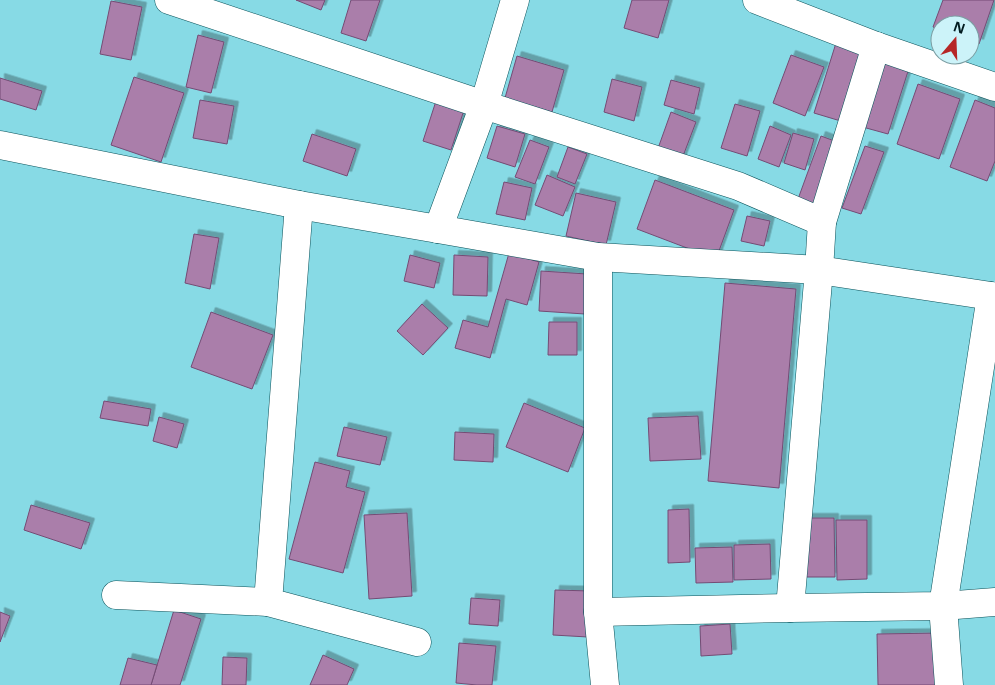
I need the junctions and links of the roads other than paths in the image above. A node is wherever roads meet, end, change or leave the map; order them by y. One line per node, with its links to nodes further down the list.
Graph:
1 (169, 0): 6 (street)
2 (515, 0): 6 (street)
3 (757, 0): 4 (street)
4 (876, 46): 5 (street); 9 (street)
5 (995, 87)
6 (484, 105): 9 (street); 10 (street)
7 (0, 145): 8 (street)
8 (299, 205): 10 (street); 15 (street)
9 (822, 222): 12 (street)
10 (438, 229): 11 (street)
11 (598, 257): 12 (street); 19 (street)
12 (819, 270): 13 (street); 18 (street)
13 (993, 297): 17 (street)
14 (116, 595): 15 (street)
15 (268, 602): 20 (street)
16 (995, 602): 17 (street)
17 (943, 606): 18 (street); 22 (street)
18 (790, 608): 19 (street)
19 (598, 612): 21 (street)
20 (417, 642)
21 (605, 685)
22 (949, 685)

